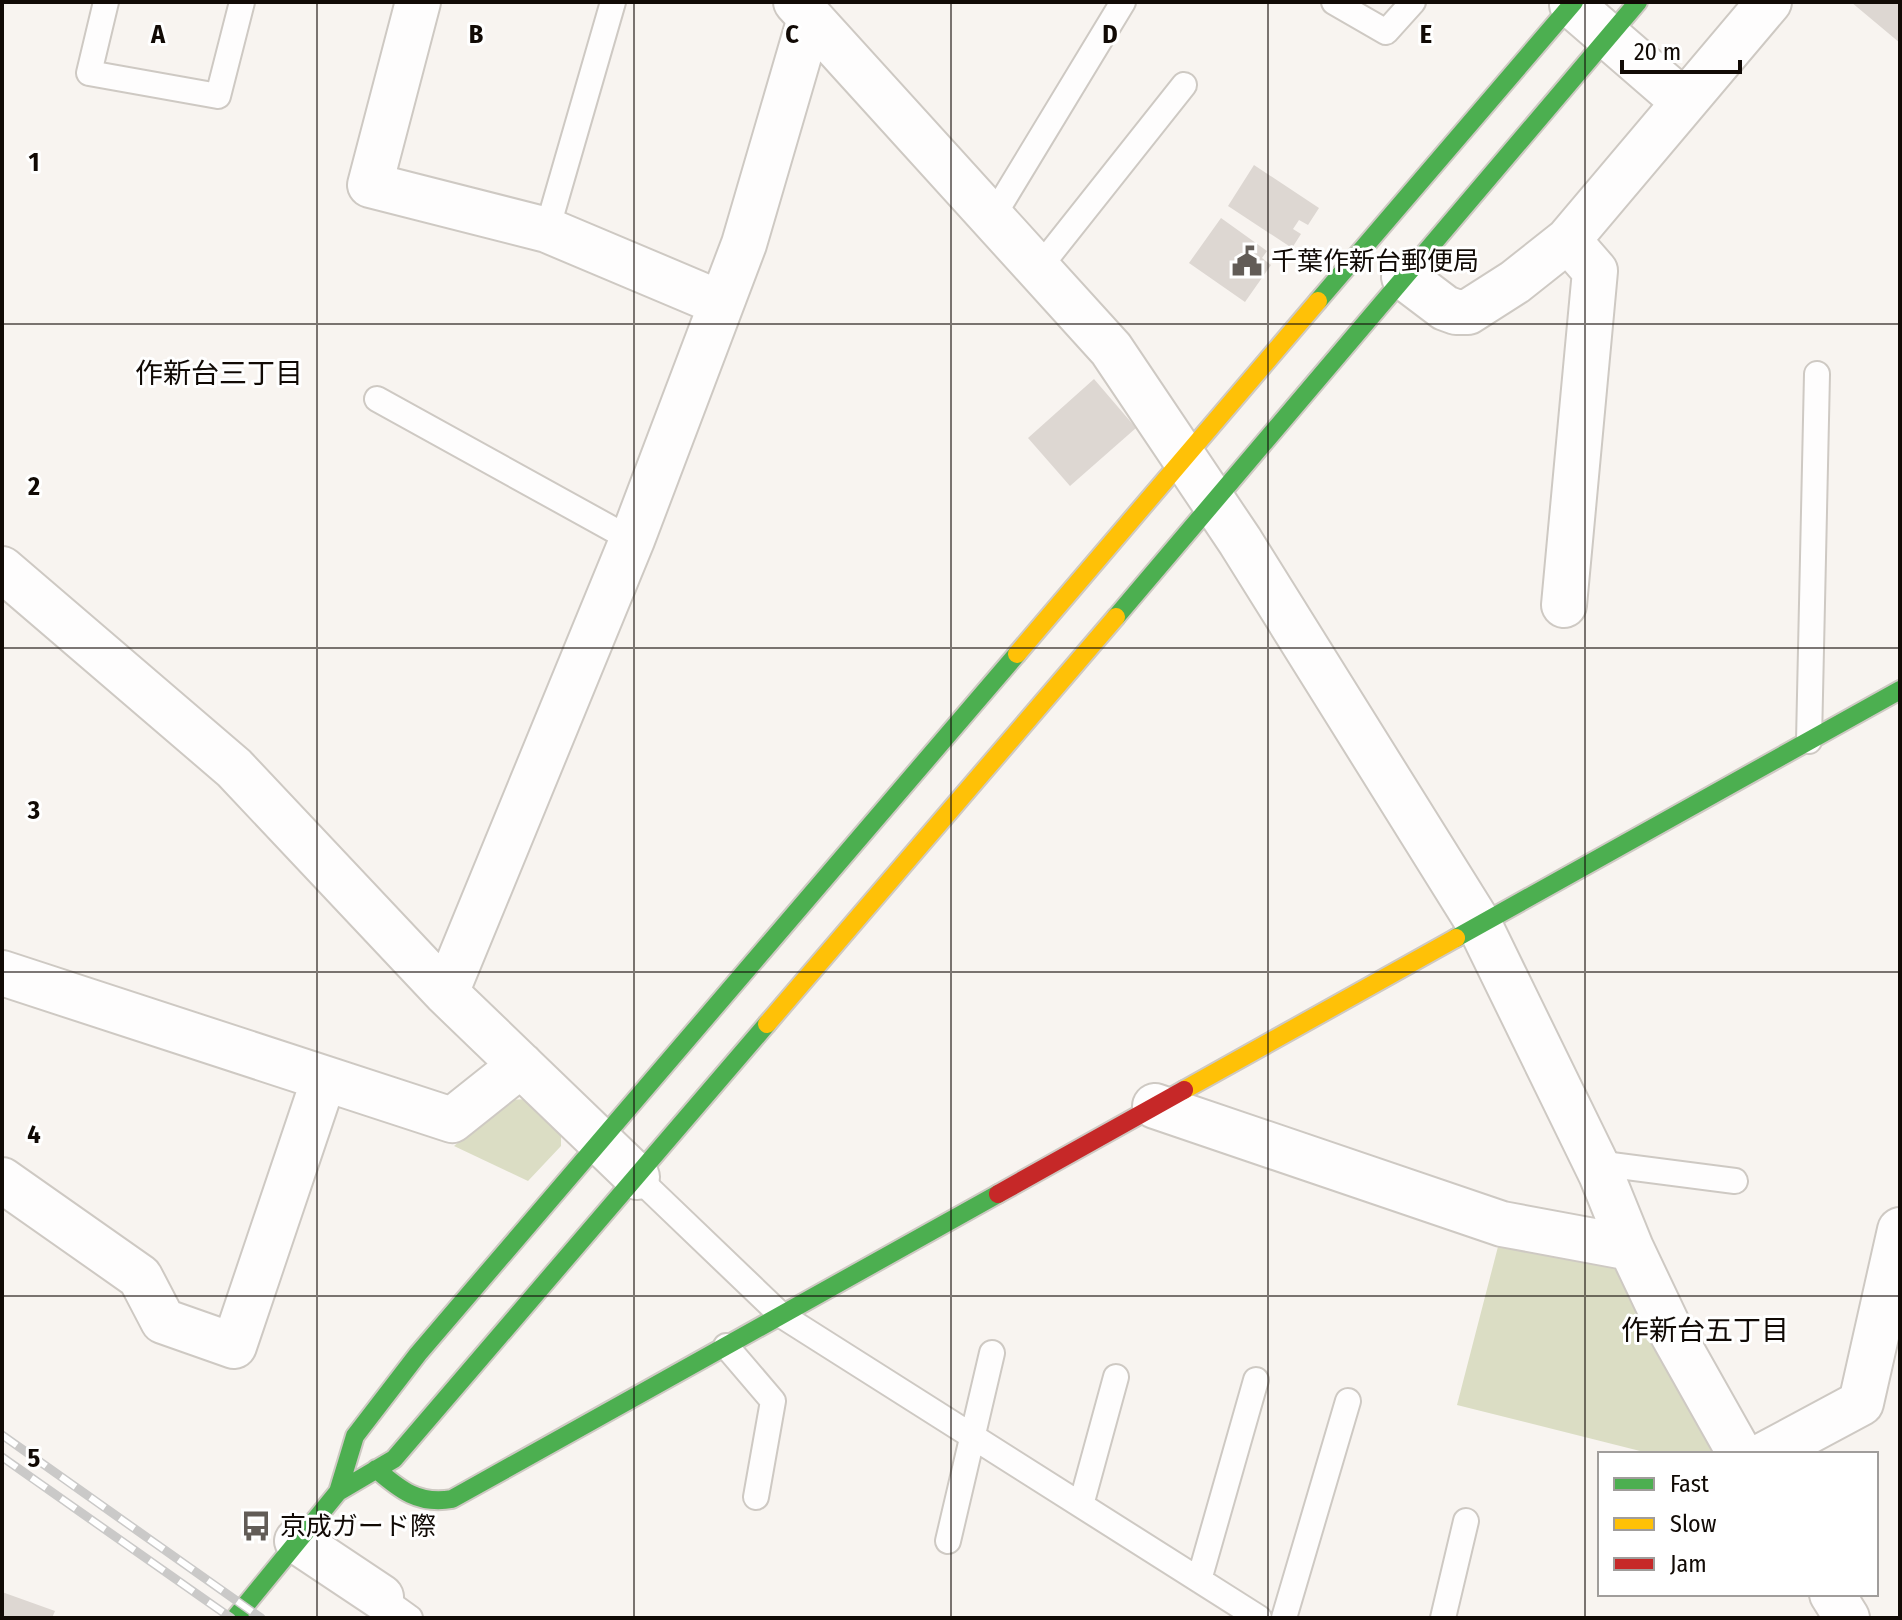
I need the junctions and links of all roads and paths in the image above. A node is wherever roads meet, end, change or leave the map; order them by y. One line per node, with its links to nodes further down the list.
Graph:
1 (106, 2): 2 (lane)
2 (242, 2)
3 (418, 2): 16 (street)
4 (613, 2): 16 (lane)
5 (1123, 2): 15 (lane)
6 (1334, 2): 7 (lane)
7 (1413, 2)
8 (1638, 2): 12 (street)
9 (1769, 2): 14 (street)
10 (1573, 4): 12 (street); 23 (street)
11 (803, 10): 15 (street); 20 (street)
12 (1608, 37): 14 (street); 19 (street)
13 (1184, 85): 18 (lane)
14 (1684, 102): 17 (street)
15 (992, 218): 18 (street)
16 (547, 230): 20 (street)
17 (1568, 240): 19 (street); 27 (street)
18 (1038, 269): 23 (street)
19 (1404, 277): 24 (street)
20 (720, 303): 25 (street)
21 (1817, 374): 29 (lane)
22 (377, 399): 25 (lane)
23 (1184, 458): 24 (street); 36 (street)
24 (1214, 502): 30 (street); 38 (street)
25 (632, 540): 32 (street)
26 (2, 569): 32 (street)
27 (1564, 605)
28 (1900, 690): 29 (street)
29 (1809, 741): 30 (street)
30 (1479, 924): 35 (street); 37 (street)
31 (2, 973): 34 (street)
32 (446, 993): 33 (street)
33 (521, 1065): 34 (street); 36 (street)
34 (324, 1079): 39 (street)
35 (1155, 1106): 42 (street); 43 (street)
36 (601, 1142): 38 (street); 53 (street)
37 (1596, 1163): 40 (lane); 42 (street)
38 (637, 1177): 43 (lane); 52 (street)
39 (2, 1180)
40 (1735, 1181)
41 (1900, 1230): 51 (street)
42 (1631, 1248): 50 (street)
43 (781, 1315): 44 (street); 49 (lane)
44 (726, 1346): 52 (street); 54 (lane)
45 (992, 1353): 49 (lane)
46 (1116, 1377): 55 (lane)
47 (1256, 1380): 59 (lane)
48 (1348, 1401): 64 (lane)
49 (971, 1435): 55 (lane); 58 (lane)
50 (1739, 1452)
51 (1770, 1452)
52 (376, 1469): 53 (street)
53 (338, 1492): 57 (street)
54 (756, 1497)
55 (1081, 1505): 59 (lane)
56 (1466, 1521): 65 (lane)
57 (297, 1541): 61 (street); 62 (street)
58 (948, 1541)
59 (1199, 1580): 63 (lane)
60 (1833, 1596): 66 (street)
61 (395, 1608)
62 (235, 1618)
63 (1259, 1618)
64 (1284, 1618)
65 (1443, 1618)
66 (1847, 1618)

